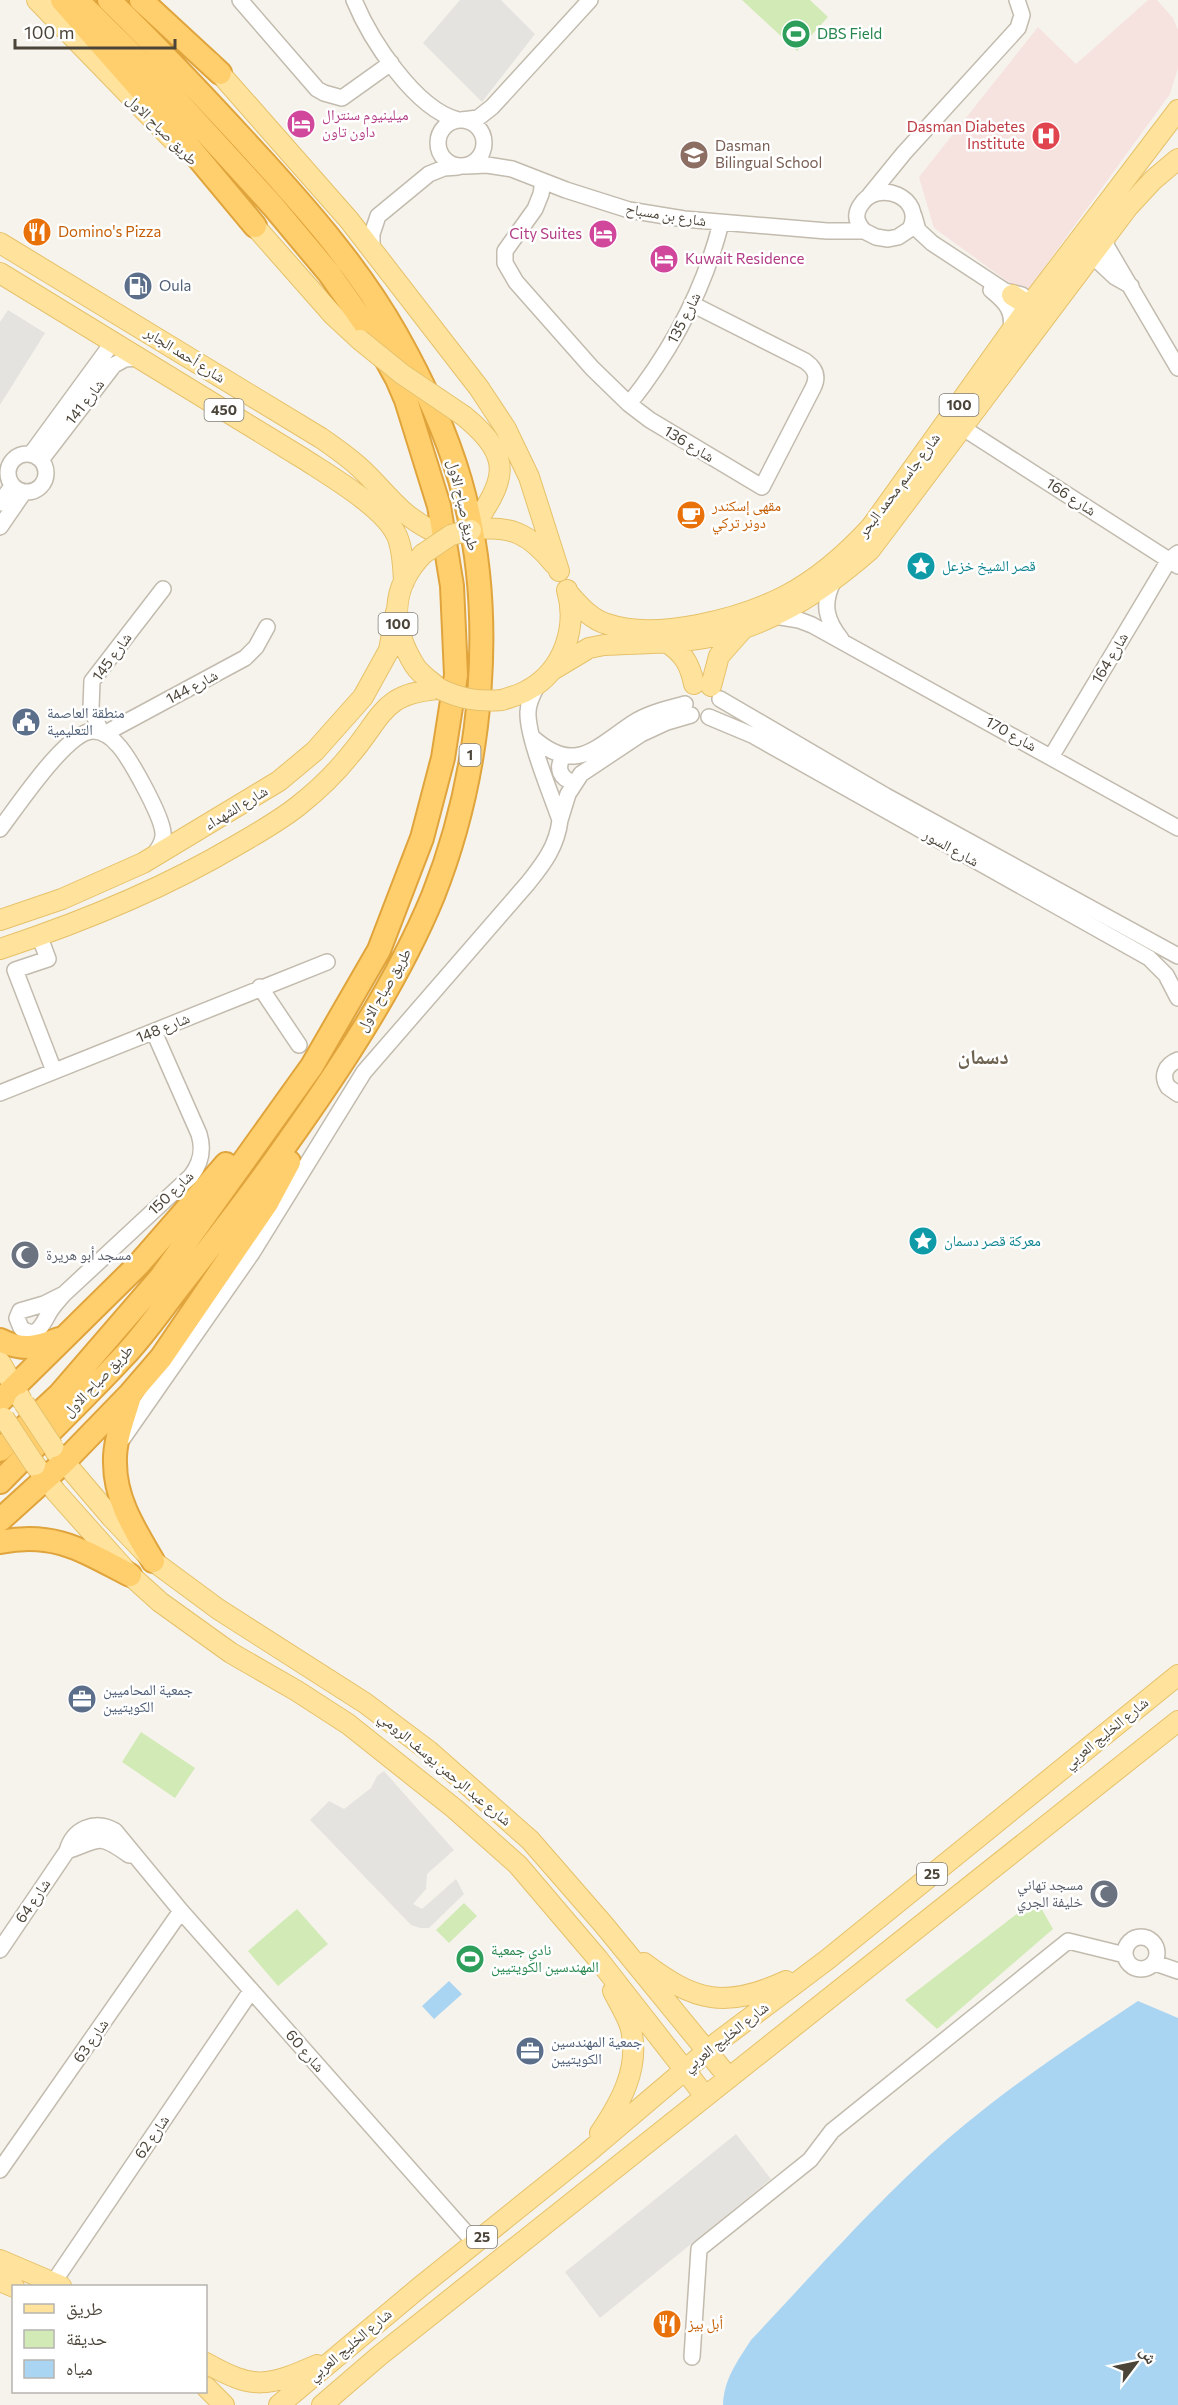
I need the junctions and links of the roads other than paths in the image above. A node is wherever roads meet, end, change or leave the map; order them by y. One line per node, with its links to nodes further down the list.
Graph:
1 (37, 0): 31 (main road, طريق صباح الاول)
2 (62, 0): 31 (highway)
3 (77, 0): 99 (highway, طريق صباح الاول / 1)
4 (110, 0): 103 (highway, طريق صباح الاول / 1)
5 (240, 0): 10 (street)
6 (354, 0): 10 (street)
7 (590, 0): 13 (street)
8 (1017, 0): 19 (street)
9 (156, 1): 11 (highway)
10 (391, 63): 12 (street)
11 (220, 74): 29 (main road)
12 (424, 102): 15 (street); 17 (street)
13 (492, 107): 15 (street); 16 (street)
14 (1177, 111): 18 (main road, شارع جاسم محمد البحر / 100)
15 (460, 120): 16 (street); 17 (street)
16 (484, 141): 21 (street); 22 (street, شارع بن مسباح)
17 (438, 142): 21 (street); 23 (street)
18 (1151, 145): 20 (main road); 40 (main road, شارع جاسم محمد البحر / 100)
19 (904, 153): 25 (street); 26 (street)
20 (1175, 161): 34 (main road, شارع جاسم محمد البحر / 100)
21 (464, 166): 22 (street, شارع بن مسباح); 23 (street, شارع بن مسباح)
22 (512, 169): 24 (street, شارع بن مسباح)
23 (422, 179): 27 (street)
24 (543, 181): 30 (street, شارع بن مسباح); 51 (street, شارع 136)
25 (864, 201): 26 (street); 32 (street); 33 (street)
26 (906, 202): 28 (street)
27 (378, 216): 29 (street); 37 (street)
28 (914, 216): 35 (street); 42 (street)
29 (349, 220): 37 (main road)
30 (721, 223): 32 (street, شارع بن مسباح); 43 (street, شارع 135)
31 (255, 226): 59 (main road, طريق صباح الاول, bridge)
32 (827, 231): 33 (street, شارع بن مسباح)
33 (864, 231): 35 (street)
34 (1105, 237): 38 (main road, شارع جاسم محمد البحر / 100); 41 (street)
35 (895, 238): 46 (street)
36 (0, 243): 50 (main road, شارع أحمد الجابر / 450)
37 (372, 247): 62 (main road)
38 (1086, 261): 41 (street); 45 (main road, شارع جاسم محمد البحر / 100)
39 (0, 273): 47 (main road, شارع أحمد الجابر / 450)
40 (1046, 284): 42 (street); 44 (main road, شارع جاسم محمد البحر / 100)
41 (1132, 287): 49 (street)
42 (1012, 295): 44 (main road)
43 (692, 304): 51 (street, شارع 135); 51 (street, شارع 136)
44 (1029, 306): 45 (main road); 46 (main road, شارع جاسم محمد البحر / 100)
45 (1037, 330): 52 (main road, شارع جاسم محمد البحر / 100)
46 (1011, 333): 66 (main road, شارع جاسم محمد البحر / 100)
47 (113, 342): 48 (main road, شارع أحمد الجابر / 450); 50 (main road); 54 (street, شارع 141)
48 (137, 358): 54 (street, شارع 141); 63 (main road, شارع أحمد الجابر / 450)
49 (1178, 368)
50 (212, 373): 60 (main road, شارع أحمد الجابر / 450)
51 (629, 404)
52 (963, 428): 61 (street, شارع 166); 64 (main road, شارع جاسم محمد البحر / 100)
53 (0, 449): 55 (street)
54 (36, 457): 55 (street); 56 (street)
55 (14, 458): 56 (street)
56 (18, 489): 57 (street); 58 (street)
57 (0, 503)
58 (0, 527)
59 (471, 530): 60 (main road, 100, bridge); 62 (main road, 100)
60 (452, 535): 63 (main road, 100, bridge)
61 (1175, 560): 81 (street, شارع 164)
62 (559, 571): 66 (main road, 100)
63 (404, 582): 67 (main road, 100)
64 (833, 582): 68 (main road, شارع جاسم محمد البحر / 100); 71 (street, شارع 170)
65 (163, 589): 78 (street, شارع 145)
66 (568, 593): 73 (main road, 100)
67 (396, 612): 74 (main road, 100); 87 (main road, شارع الشهداء)
68 (775, 616): 70 (main road, شارع جاسم محمد البحر / 100); 71 (street, شارع 170)
69 (267, 627): 78 (street, شارع 144)
70 (741, 630): 72 (main road, شارع جاسم محمد البحر / 100); 75 (main road)
71 (843, 641): 81 (street, شارع 170)
72 (666, 642): 73 (main road, شارع جاسم محمد البحر / 100); 75 (main road)
73 (547, 675): 74 (main road, 100, bridge); 79 (street)
74 (440, 689): 90 (main road, شارع الشهداء)
75 (708, 690): 76 (street); 77 (street); 92 (street, شارع السور)
76 (688, 709): 77 (street, شارع السور); 80 (street); 82 (street)
77 (709, 717): 95 (street, شارع السور)
78 (103, 733): 83 (street); 86 (street, شارع 144)
79 (532, 737): 80 (street); 84 (street)
80 (562, 756): 82 (street)
81 (1051, 757): 85 (street, شارع 170)
82 (574, 783): 84 (street)
83 (160, 818): 87 (street); 88 (street)
84 (560, 820): 108 (street)
85 (1178, 828)
86 (0, 829)
87 (195, 832): 88 (main road, شارع الشهداء)
88 (143, 863): 89 (main road, شارع الشهداء)
89 (0, 920)
90 (39, 935): 91 (main road, شارع الشهداء); 100 (street)
91 (0, 949)
92 (1178, 956)
93 (327, 962): 94 (street, شارع 148)
94 (260, 987): 96 (street, شارع 148); 97 (street)
95 (1178, 998)
96 (154, 1032): 100 (street, شارع 148); 104 (street, شارع 150)
97 (298, 1045)
98 (1177, 1059): 102 (street)
99 (312, 1066): 105 (highway); 112 (highway, طريق صباح الاول / 1)
100 (54, 1071): 101 (street, شارع 148)
101 (0, 1093)
102 (1178, 1094)
103 (307, 1116): 109 (highway); 115 (highway, طريق صباح الاول / 1)
104 (64, 1294)
105 (66, 1336): 106 (highway); 110 (highway)
106 (0, 1340)
107 (0, 1362): 110 (main road)
108 (162, 1381): 109 (highway); 111 (street)
109 (133, 1391): 111 (highway); 113 (highway)
110 (8, 1404): 113 (main road, bridge); 114 (main road, bridge)
111 (116, 1448): 118 (highway)
112 (0, 1450)
113 (58, 1455): 114 (highway); 118 (main road, شارع عبد الرحمن يوسف الرومي)
114 (41, 1472): 116 (highway); 119 (main road, شارع عبد الرحمن يوسف الرومي)
115 (0, 1482)
116 (0, 1520)
117 (0, 1542): 119 (highway)
118 (153, 1561): 124 (main road, شارع عبد الرحمن يوسف الرومي)
119 (130, 1575): 125 (main road, شارع عبد الرحمن يوسف الرومي)
120 (1178, 1675): 129 (main road, شارع الخليج العربي / 25)
121 (1178, 1721): 135 (main road, شارع الخليج العربي / 25)
122 (136, 1859): 123 (street, شارع 60); 126 (street, شارع 64)
123 (181, 1911): 132 (street, شارع 60); 138 (street, شارع 63)
124 (609, 1932): 125 (main road); 129 (main road); 133 (main road, شارع عبد الرحمن يوسف الرومي)
125 (583, 1942): 128 (main road, شارع عبد الرحمن يوسف الرومي)
126 (0, 1950)
127 (1125, 1954): 130 (street); 130 (street); 145 (street)
128 (598, 1959): 134 (main road, شارع عبد الرحمن يوسف الرومي); 137 (main road)
129 (828, 1959): 133 (main road, شارع الخليج العربي / 25)
130 (1155, 1963): 131 (street)
131 (1178, 1971)
132 (251, 1990): 139 (street, شارع 60); 141 (street, شارع 62)
133 (707, 2051): 134 (main road, شارع الخليج العربي / 25); 135 (main road, شارع عبد الرحمن يوسف الرومي)
134 (684, 2069): 136 (main road, شارع عبد الرحمن يوسف الرومي); 137 (main road, شارع الخليج العربي / 25)
135 (729, 2078): 136 (main road, شارع الخليج العربي / 25)
136 (705, 2096): 143 (main road, شارع الخليج العربي / 25)
137 (587, 2153): 139 (main road, شارع الخليج العربي / 25)
138 (0, 2170)
139 (475, 2243): 142 (main road, شارع الخليج العربي / 25)
140 (0, 2260): 141 (main road)
141 (57, 2285)
142 (420, 2287): 143 (main road); 144 (main road, شارع الخليج العربي / 25)
143 (379, 2356): 150 (main road, شارع الخليج العربي / 25)
144 (336, 2357): 146 (main road); 149 (main road, شارع الخليج العربي / 25)
145 (692, 2357)
146 (207, 2364)
147 (207, 2388): 148 (main road)
148 (224, 2405)
149 (279, 2405)
150 (322, 2405)

